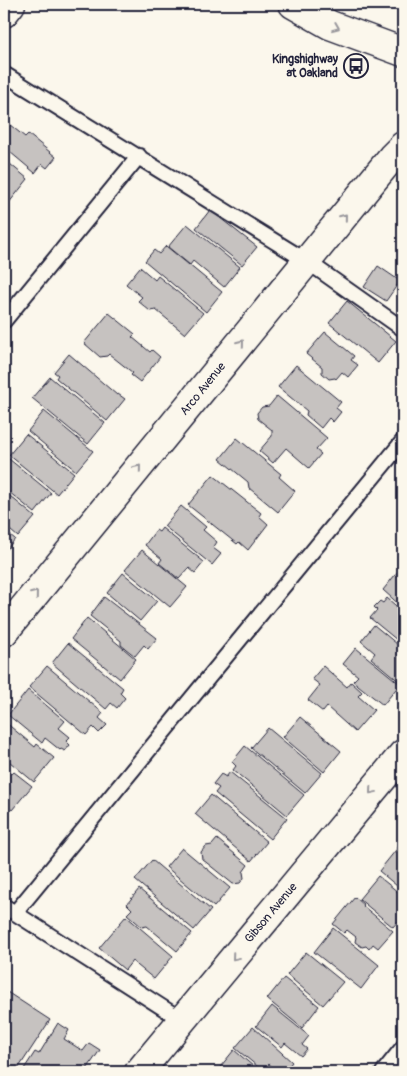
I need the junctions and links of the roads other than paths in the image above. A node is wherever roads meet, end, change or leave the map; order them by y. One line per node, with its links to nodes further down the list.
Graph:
1 (11, 4): 3 (street)
2 (293, 4): 4 (street, one-way to 4)
3 (4, 13)
4 (403, 52)
5 (4, 74): 7 (lane)
6 (403, 146): 8 (street, Arco Avenue, one-way to 6)
7 (139, 156): 8 (lane); 9 (lane)
8 (308, 262): 10 (lane); 12 (street, Arco Avenue, one-way to 8)
9 (4, 322)
10 (403, 329)
11 (403, 441): 14 (lane)
12 (4, 632)
13 (403, 754): 15 (street, Gibson Avenue, one-way to 15)
14 (9, 909): 15 (lane)
15 (182, 1020): 17 (street, Gibson Avenue)
16 (403, 1048): 18 (lane)
17 (139, 1072)
18 (383, 1072)

